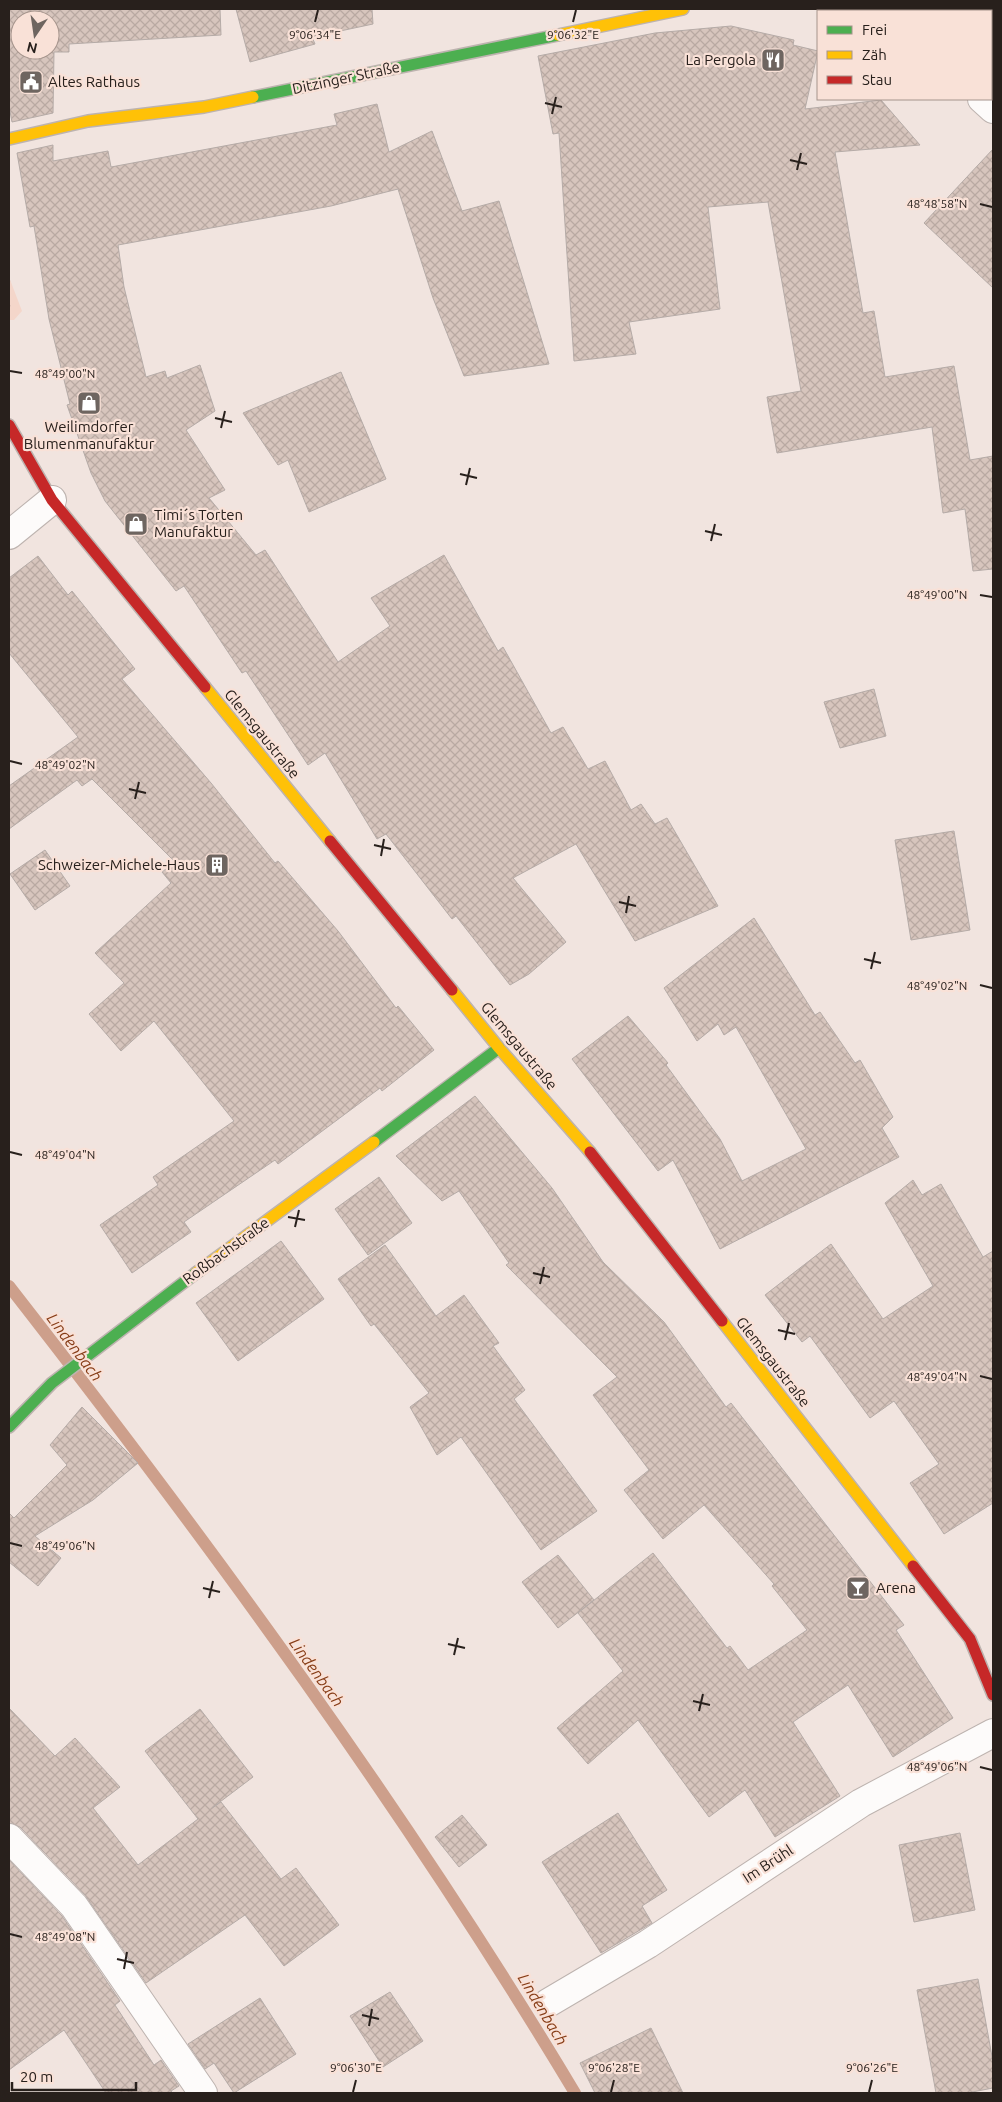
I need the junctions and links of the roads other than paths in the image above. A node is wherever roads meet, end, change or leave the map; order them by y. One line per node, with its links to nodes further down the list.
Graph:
1 (683, 9): 4 (main road, Ditzinger Straße)
2 (983, 100): 3 (street)
3 (993, 109)
4 (9, 139)
5 (9, 425): 6 (main road, Glemsgaustraße)
6 (52, 500): 7 (street); 8 (main road, Glemsgaustraße)
7 (9, 535)
8 (499, 1048): 9 (main road, Roßbachstraße); 10 (main road, Glemsgaustraße)
9 (9, 1427)
10 (993, 1695)
11 (993, 1733): 13 (street, Im Brühl)
12 (9, 1838): 14 (street)
13 (548, 2003)
14 (203, 2093)

